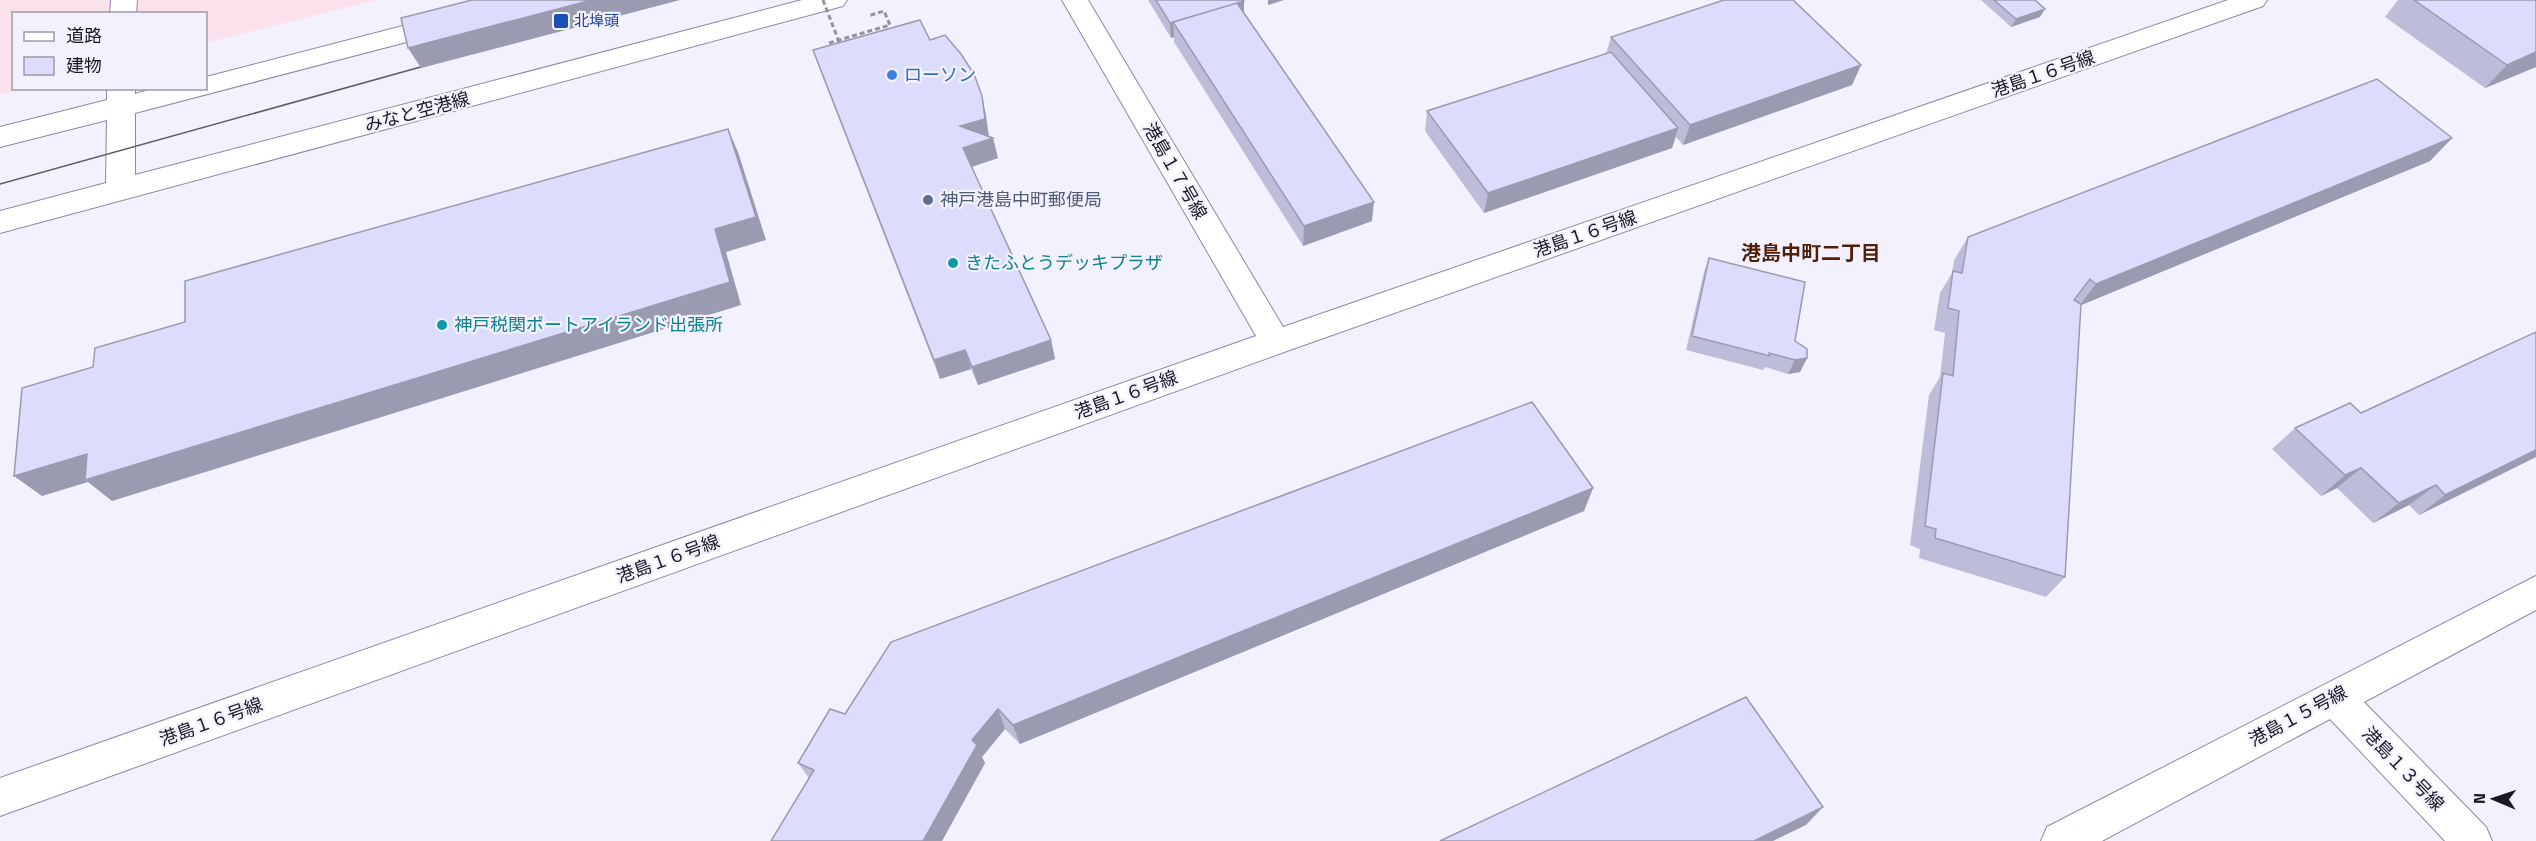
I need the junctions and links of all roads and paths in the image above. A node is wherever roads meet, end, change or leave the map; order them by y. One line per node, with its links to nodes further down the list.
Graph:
1 (535, 0): 7 (street)
2 (823, 0): 6 (path, bridge)
3 (834, 0): 11 (street, みなと空港線)
4 (1075, 0): 13 (street, 港島１７号線)
5 (2254, 0): 13 (street, 港島１６号線)
6 (844, 54)
7 (207, 86)
8 (180, 90): 9 (street)
9 (121, 98): 10 (street); 11 (street)
10 (0, 136)
11 (121, 191): 12 (street, みなと空港線)
12 (0, 222)
13 (1276, 342): 16 (street, 港島１６号線)
14 (2536, 592): 15 (street, 港島１５号線)
15 (2334, 697): 17 (street, 港島１５号線); 18 (street, 港島１３号線)
16 (0, 797)
17 (2061, 841)
18 (2472, 841)

